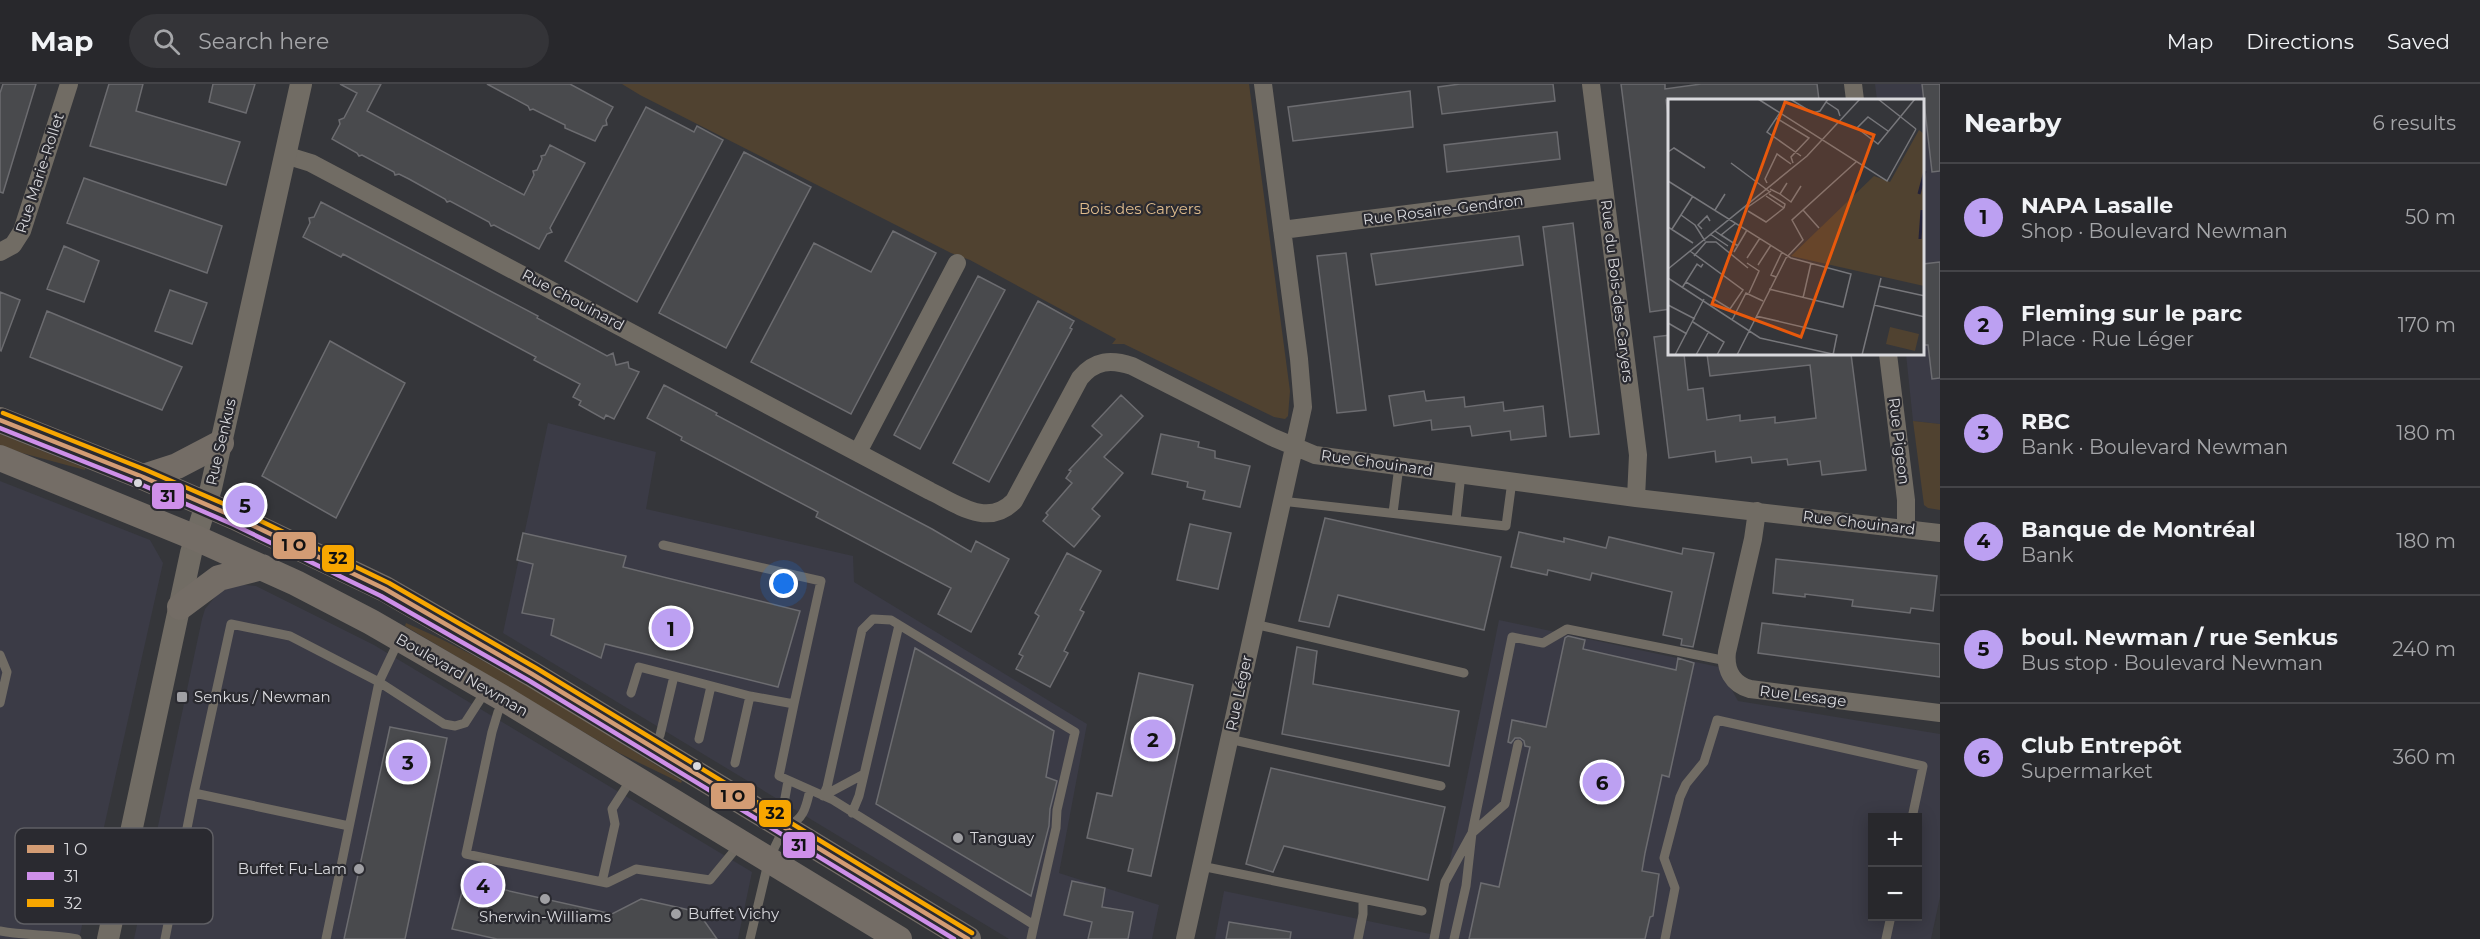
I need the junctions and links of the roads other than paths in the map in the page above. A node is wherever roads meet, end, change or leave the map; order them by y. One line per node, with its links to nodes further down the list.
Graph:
1 (69, 84): 10 (street, Rue Marie-Rollet)
2 (301, 84): 7 (street, Rue Senkus)
3 (1263, 84): 9 (street)
4 (1591, 84): 8 (street, Rue du Bois-des-Caryers)
5 (1853, 84): 6 (street)
6 (1855, 99)
7 (285, 155): 14 (street, Rue Senkus); 16 (street, Rue Chouinard)
8 (1604, 189): 9 (street, Rue Rosaire-Gendron); 22 (street, Rue du Bois-des-Caryers)
9 (1282, 230): 15 (street)
10 (0, 252)
11 (957, 263): 16 (street)
12 (1887, 356): 28 (street, Rue Pigeon)
13 (0, 420): 20 (main road)
14 (221, 443): 20 (main road); 24 (street, Rue Senkus)
15 (1293, 447): 16 (street, Rue Chouinard); 18 (street, Rue Chouinard); 23 (street, Rue Léger)
16 (858, 452)
17 (0, 458): 30 (main road, Boulevard Newman)
18 (1399, 466): 19 (street, Rue Chouinard); 26 (lane)
19 (1461, 474): 21 (street, Rue Chouinard); 27 (lane)
20 (143, 477): 24 (main road)
21 (1512, 481): 22 (street, Rue Chouinard); 27 (lane)
22 (1636, 498): 25 (street, Rue Chouinard)
23 (1281, 501): 26 (lane); 34 (street, Rue Léger)
24 (206, 504): 30 (street, Rue Senkus); 52 (main road)
25 (1757, 512): 28 (street, Rue Chouinard); 38 (street)
26 (1393, 513): 27 (lane)
27 (1456, 520)
28 (1906, 528): 29 (street, Rue Chouinard)
29 (1940, 533)
30 (196, 537): 32 (main road, Boulevard Newman); 33 (street, Rue Senkus)
31 (663, 545): 47 (lane)
32 (262, 567): 33 (main road); 36 (main road, Boulevard Newman)
33 (180, 607): 64 (street, Rue Senkus)
34 (1254, 624): 39 (lane); 49 (street, Rue Léger)
35 (899, 625): 54 (lane); 60 (lane); 77 (lane)
36 (400, 638): 41 (lane); 44 (main road, Boulevard Newman)
37 (0, 655): 46 (lane)
38 (1726, 661): 48 (street, Rue Lesage); 67 (lane)
39 (1464, 673)
40 (674, 676): 42 (lane); 43 (lane); 52 (lane)
41 (379, 682): 44 (lane); 59 (lane); 63 (lane)
42 (711, 686): 45 (lane); 50 (lane)
43 (631, 693)
44 (496, 694): 55 (main road, Boulevard Newman); 71 (lane)
45 (750, 696): 47 (lane); 53 (lane)
46 (0, 703)
47 (794, 704): 56 (lane)
48 (1940, 713)
49 (1229, 738): 57 (lane); 70 (street, Rue Léger)
50 (699, 739)
51 (1518, 744): 67 (lane)
52 (654, 749): 66 (main road)
53 (735, 763)
54 (864, 774): 60 (lane); 61 (lane)
55 (633, 776): 68 (main road, Boulevard Newman); 71 (lane)
56 (788, 781): 58 (lane); 66 (lane)
57 (1441, 786)
58 (810, 790): 60 (lane); 66 (lane)
59 (194, 793): 63 (lane); 65 (lane)
60 (823, 796): 61 (lane)
61 (852, 813): 77 (lane)
62 (1913, 813): 92 (lane)
63 (349, 826): 83 (lane)
64 (132, 828)
65 (187, 828)
66 (783, 828): 69 (lane); 86 (main road)
67 (1472, 833): 90 (lane); 91 (lane)
68 (741, 842): 69 (main road, Boulevard Newman); 71 (lane)
69 (768, 859): 84 (lane); 85 (main road, Boulevard Newman)
70 (1201, 866): 72 (lane); 88 (street, Rue Léger)
71 (602, 882)
72 (1363, 900): 73 (lane); 89 (lane)
73 (1422, 911)
74 (1890, 921): 93 (lane)
75 (111, 924): 81 (street, Rue Senkus)
76 (168, 924): 82 (lane)
77 (1034, 925): 87 (lane)
78 (0, 931): 79 (lane)
79 (26, 937): 80 (lane)
80 (77, 939)
81 (108, 939)
82 (165, 939)
83 (326, 939)
84 (750, 939)
85 (899, 939)
86 (968, 939)
87 (1031, 939)
88 (1185, 939)
89 (1358, 939)
90 (1434, 939)
91 (1454, 939)
92 (1665, 939)
93 (1886, 939)

